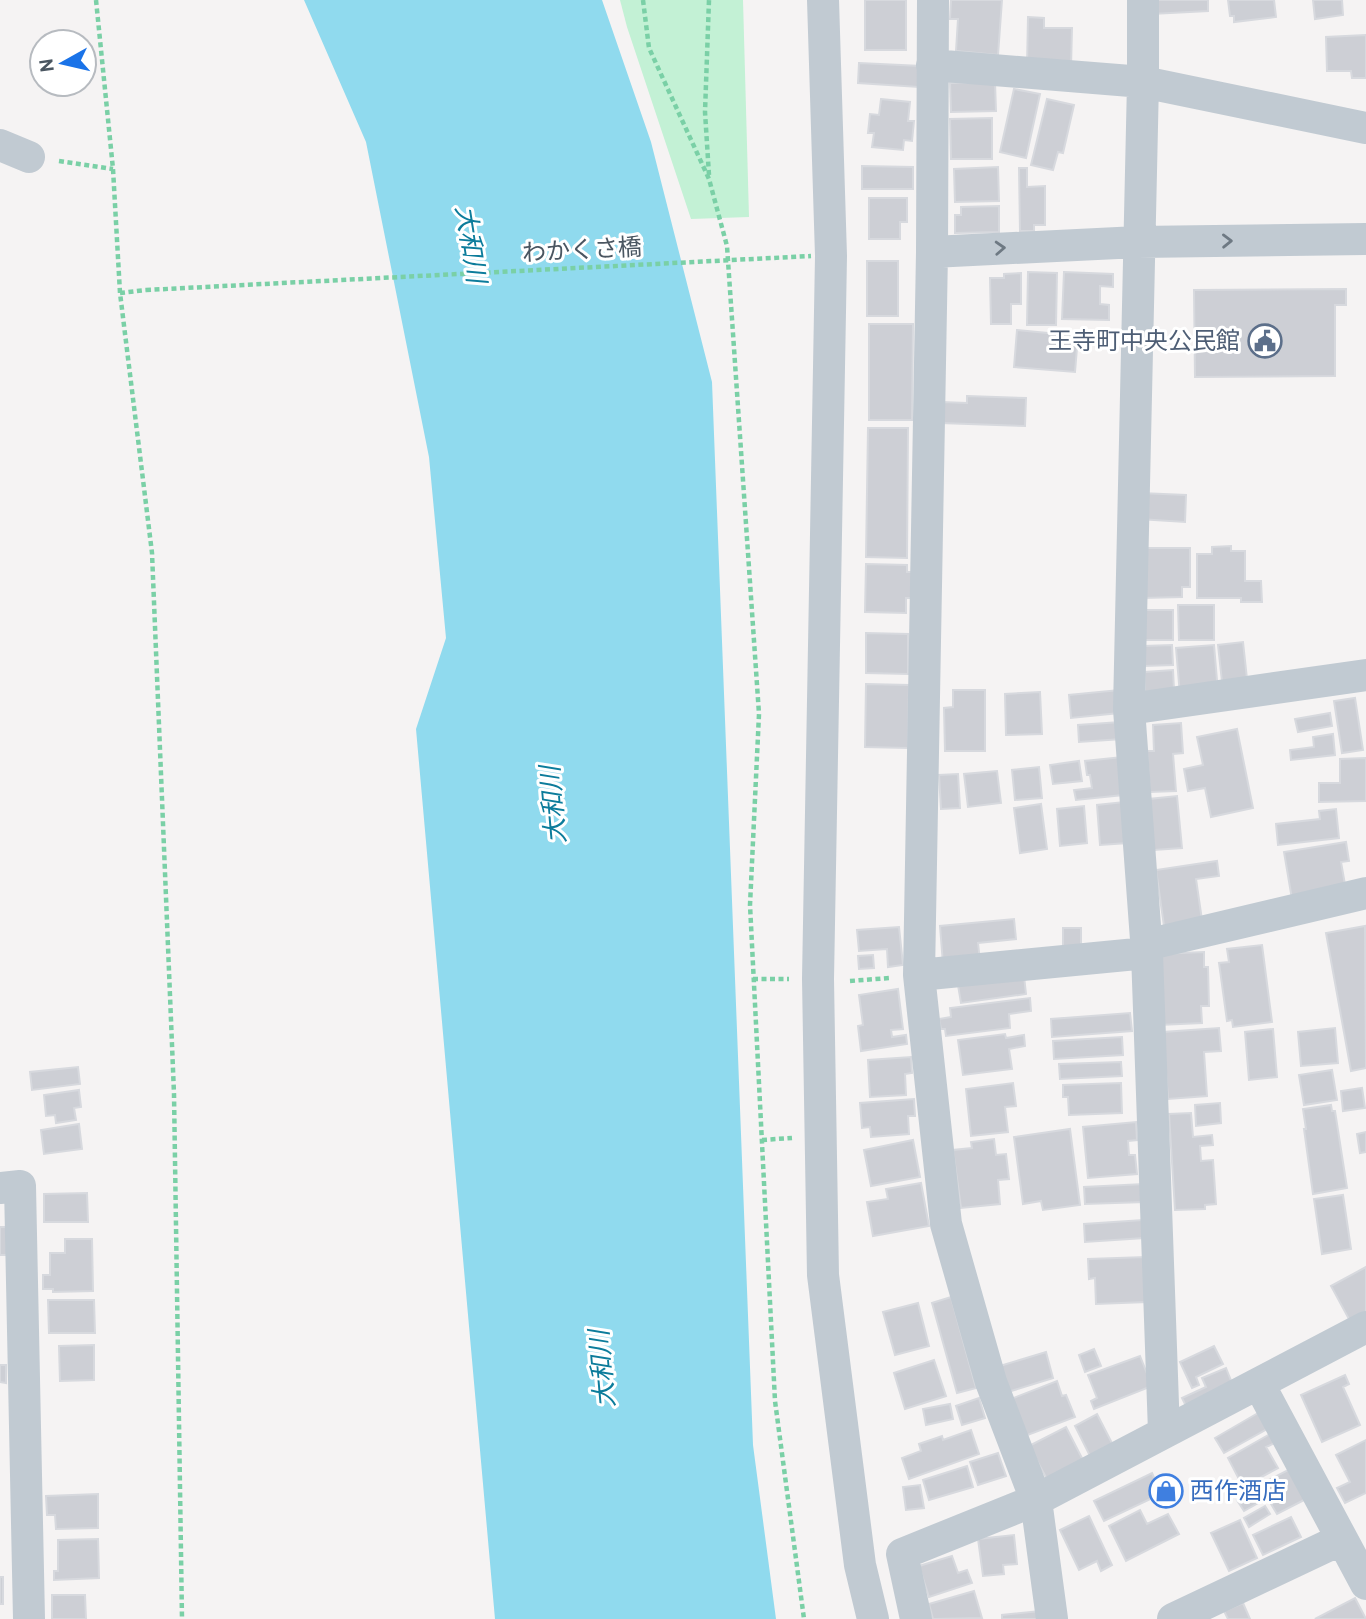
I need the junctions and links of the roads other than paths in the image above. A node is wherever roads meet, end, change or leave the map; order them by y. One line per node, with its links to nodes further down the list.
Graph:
1 (823, 0): 25 (street)
2 (933, 0): 4 (street)
3 (1143, 0): 5 (street)
4 (932, 65): 5 (street); 11 (street)
5 (1143, 82): 6 (street); 10 (street)
6 (1366, 128)
7 (0, 145): 8 (street)
8 (29, 157)
9 (1366, 239): 10 (street, one-way to 9)
10 (1138, 242): 11 (street, one-way to 10); 13 (street)
11 (932, 251): 16 (street)
12 (1366, 675): 13 (street)
13 (1129, 709): 15 (street)
14 (1366, 893): 15 (street)
15 (1146, 949): 16 (street); 20 (street)
16 (919, 975): 21 (street)
17 (0, 1188): 24 (street)
18 (1366, 1327): 19 (street)
19 (1259, 1384): 20 (street); 22 (street)
20 (1164, 1432): 21 (street)
21 (1036, 1500): 26 (street); 27 (street)
22 (1342, 1539): 23 (street); 28 (street)
23 (1366, 1584)
24 (29, 1619)
25 (873, 1619)
26 (916, 1619)
27 (1052, 1619)
28 (1173, 1619)

